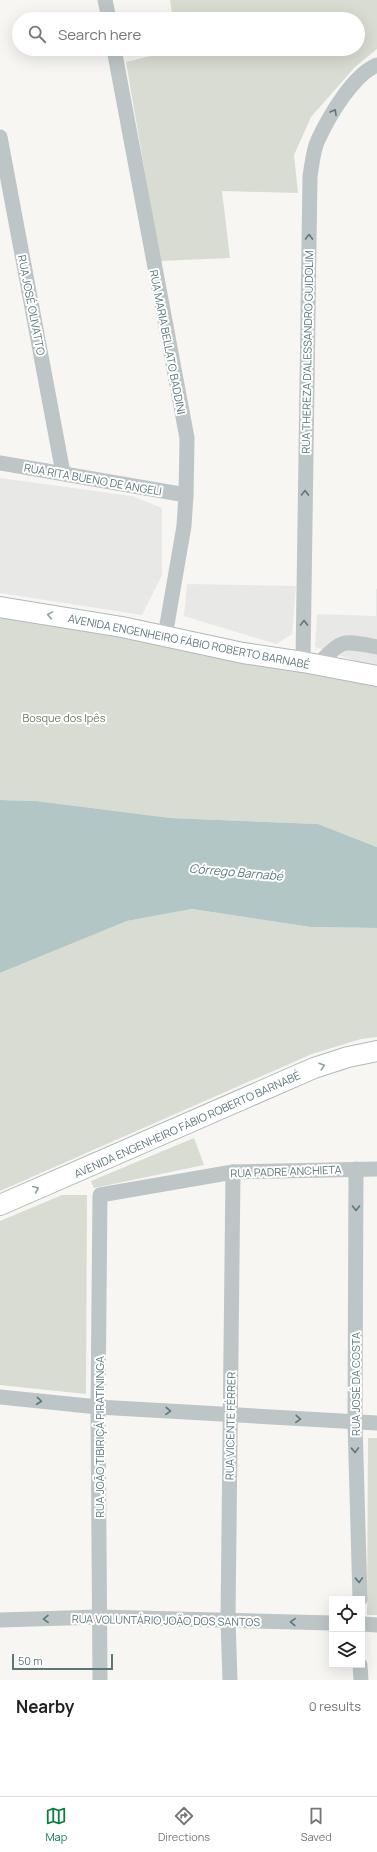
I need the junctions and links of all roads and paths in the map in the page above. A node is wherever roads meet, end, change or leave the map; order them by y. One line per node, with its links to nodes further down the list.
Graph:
1 (105, 0): 2 (street)
2 (108, 12)
3 (115, 56): 8 (street, RUA MARIA BELLATO BADDINI)
4 (377, 65): 12 (street, RUA THEREZA D'ALESSANDRO GUIDOLIM, one-way to 4)
5 (0, 137): 7 (street, RUA JOSÉ OLIVATTO)
6 (0, 463): 7 (street, RUA RITA BUENO DE ANGELI)
7 (63, 473): 8 (street, RUA RITA BUENO DE ANGELI)
8 (186, 495): 10 (street, RUA MARIA BELLATO BADDINI)
9 (0, 607): 10 (main road, AVENIDA ENGENHEIRO FÁBIO ROBERTO BARNABÉ, one-way to 9)
10 (166, 636): 12 (main road, AVENIDA ENGENHEIRO FÁBIO ROBERTO BARNABÉ)
11 (377, 646): 12 (street)
12 (310, 664): 13 (main road, AVENIDA ENGENHEIRO FÁBIO ROBERTO BARNABÉ)
13 (377, 676)
14 (377, 1051): 19 (main road, AVENIDA ENGENHEIRO FÁBIO ROBERTO BARNABÉ, one-way to 14)
15 (356, 1169): 16 (street, RUA PADRE ANCHIETA); 17 (street, RUA PADRE ANCHIETA); 23 (street, RUA JOSÉ DA COSTA, one-way to 23)
16 (377, 1169)
17 (233, 1172): 18 (street, RUA PADRE ANCHIETA); 22 (street, RUA VICENTE FÉRRER)
18 (100, 1195): 21 (street, RUA JOÃO TIBIRIÇÁ PIRATININGA)
19 (0, 1205)
20 (0, 1397): 21 (street, one-way to 21)
21 (98, 1407): 22 (street, one-way to 22); 26 (street, RUA JOÃO TIBIRIÇÁ PIRATININGA)
22 (231, 1414): 23 (street, one-way to 23); 28 (street, RUA VICENTE FÉRRER)
23 (355, 1422): 24 (street); 25 (street, RUA JOSÉ DA COSTA, one-way to 25)
24 (377, 1423)
25 (360, 1596)
26 (99, 1617): 27 (street, RUA VOLUNTÁRIO JOÃO DOS SANTOS, one-way to 27); 28 (street, RUA VOLUNTÁRIO JOÃO DOS SANTOS); 33 (street, RUA JOÃO TIBIRIÇÁ PIRATININGA)
27 (0, 1620)
28 (228, 1620): 29 (street, RUA VOLUNTÁRIO JOÃO DOS SANTOS, one-way to 28); 34 (street, RUA VICENTE FÉRRER)
29 (329, 1623)
30 (365, 1624): 31 (street)
31 (377, 1625)
32 (360, 1668): 35 (street)
33 (100, 1680)
34 (230, 1680)
35 (361, 1680)

